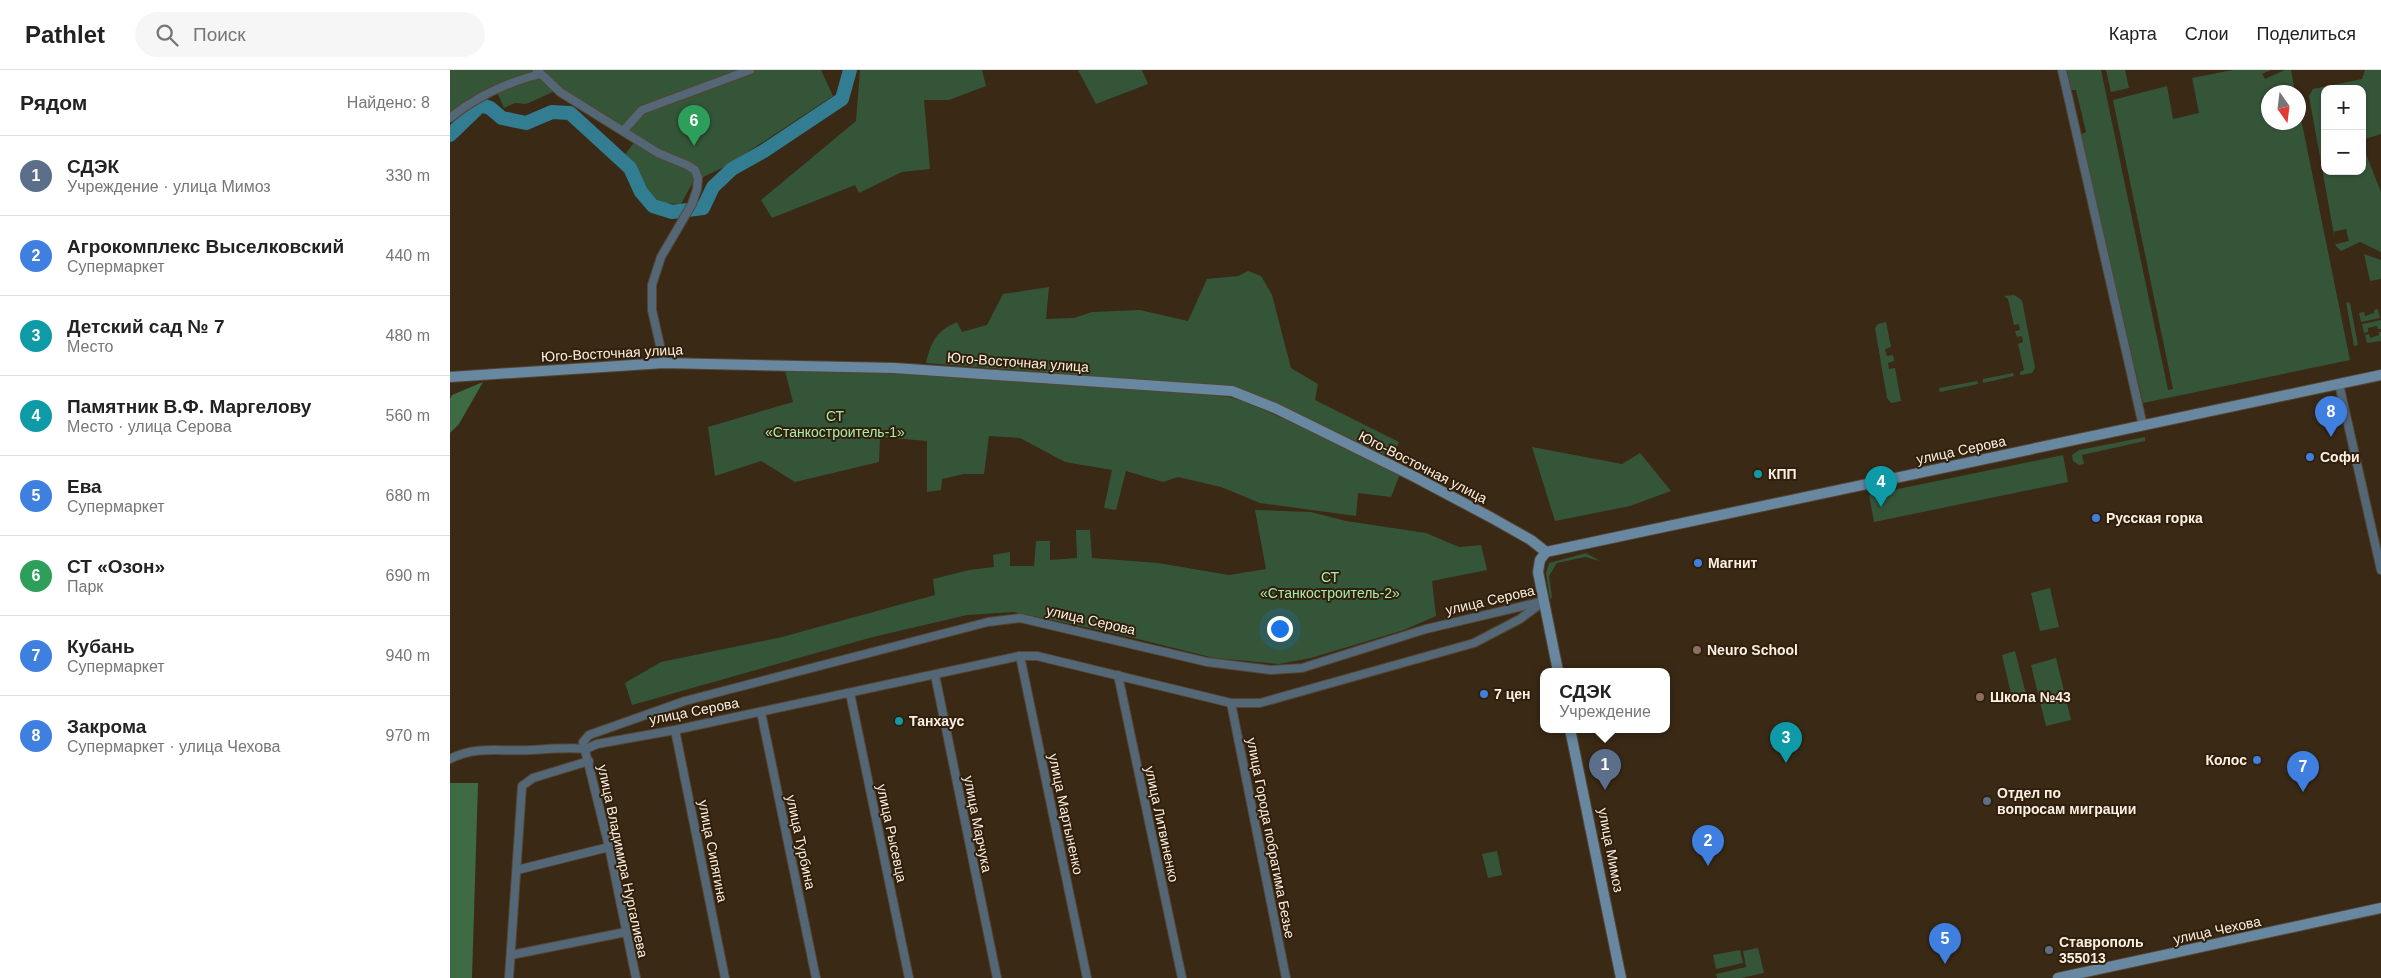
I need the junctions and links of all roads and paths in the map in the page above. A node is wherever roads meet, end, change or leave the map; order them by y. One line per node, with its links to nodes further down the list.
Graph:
1 (750, 70): 5 (street)
2 (2062, 70): 10 (street)
3 (538, 72): 4 (street); 5 (street)
4 (450, 118)
5 (624, 130): 6 (street)
6 (664, 362): 8 (street, Юго-Восточная улица); 11 (street, Юго-Восточная улица)
7 (2381, 375): 9 (street, улица Серова)
8 (450, 377)
9 (2340, 384): 10 (street, улица Серова); 12 (street)
10 (2143, 426): 11 (street, улица Серова)
11 (1546, 552): 13 (street)
12 (2381, 570)
13 (1544, 601): 15 (street); 19 (street, улица Серова); 23 (street, улица Серова)
14 (1020, 656): 16 (street, улица Серова); 17 (street, улица Серова); 37 (street, улица Мартыненко)
15 (1557, 668)
16 (935, 675): 18 (street, улица Серова); 36 (street, улица Марчука)
17 (1118, 675): 19 (street, улица Серова); 38 (street, улица Литвиненко)
18 (850, 693): 20 (street, улица Серова); 35 (street, улица Рысевца)
19 (1231, 703): 39 (street, улица Города побратима Безье)
20 (762, 712): 21 (street, улица Серова); 34 (street, улица Турбина)
21 (676, 730): 23 (street, улица Серова); 33 (street, улица Сипягина)
22 (1571, 733): 40 (street, улица Мимоз)
23 (586, 749): 24 (street); 25 (street, улица Владимира Нургалиева)
24 (450, 759)
25 (589, 761): 26 (street, улица Владимира Нургалиева); 27 (street)
26 (609, 847): 27 (street); 29 (street, улица Владимира Нургалиева)
27 (516, 870): 30 (street)
28 (2381, 908): 41 (street, улица Чехова)
29 (626, 932): 30 (street); 32 (street, улица Владимира Нургалиева)
30 (511, 955): 31 (street)
31 (509, 978)
32 (636, 978)
33 (725, 978)
34 (816, 978)
35 (909, 978)
36 (997, 978)
37 (1087, 978)
38 (1182, 978)
39 (1286, 978)
40 (1621, 978)
41 (2058, 978)

